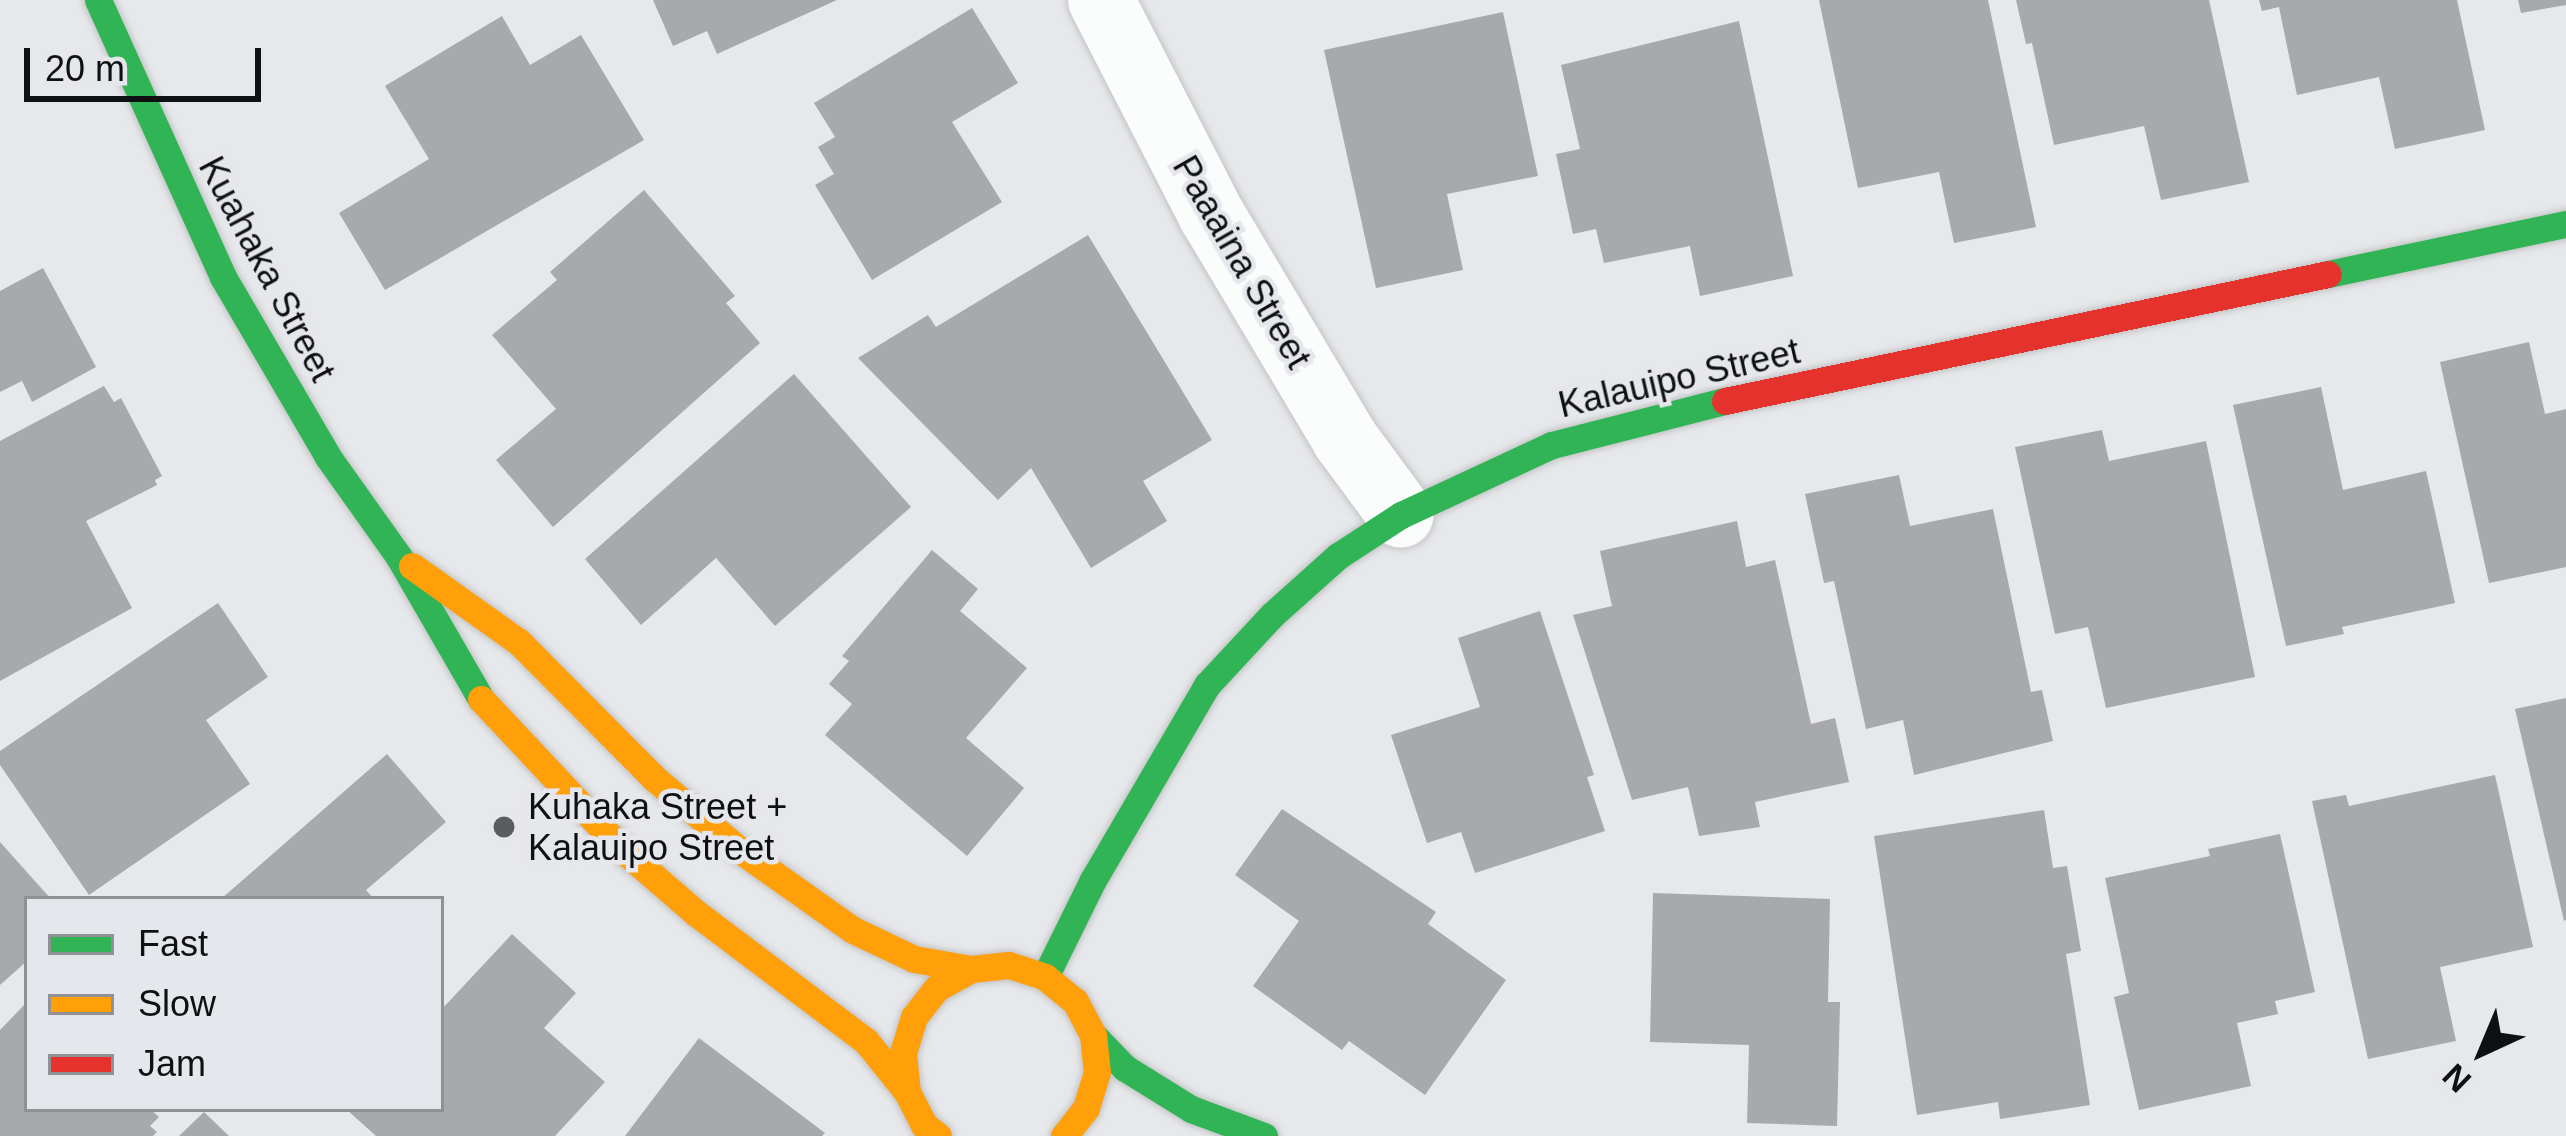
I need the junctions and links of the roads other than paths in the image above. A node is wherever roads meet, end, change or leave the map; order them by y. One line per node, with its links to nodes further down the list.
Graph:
1 (98, 0): 5 (street, Kuahaka Street)
2 (1101, 0): 4 (street, Paaaina Street)
3 (2566, 224): 4 (street, Kalauipo Street)
4 (1401, 515): 7 (street, Kalauipo Street)
5 (399, 557): 6 (street, Kuahaka Street); 9 (street, Kuahaka Street)
6 (971, 969): 7 (street, Kuahaka Street); 9 (street)
7 (1045, 977): 8 (street)
8 (1093, 1035): 11 (street); 12 (street)
9 (907, 1091): 10 (street, Kuahaka Street)
10 (938, 1136)
11 (1064, 1136)
12 (1264, 1136)

